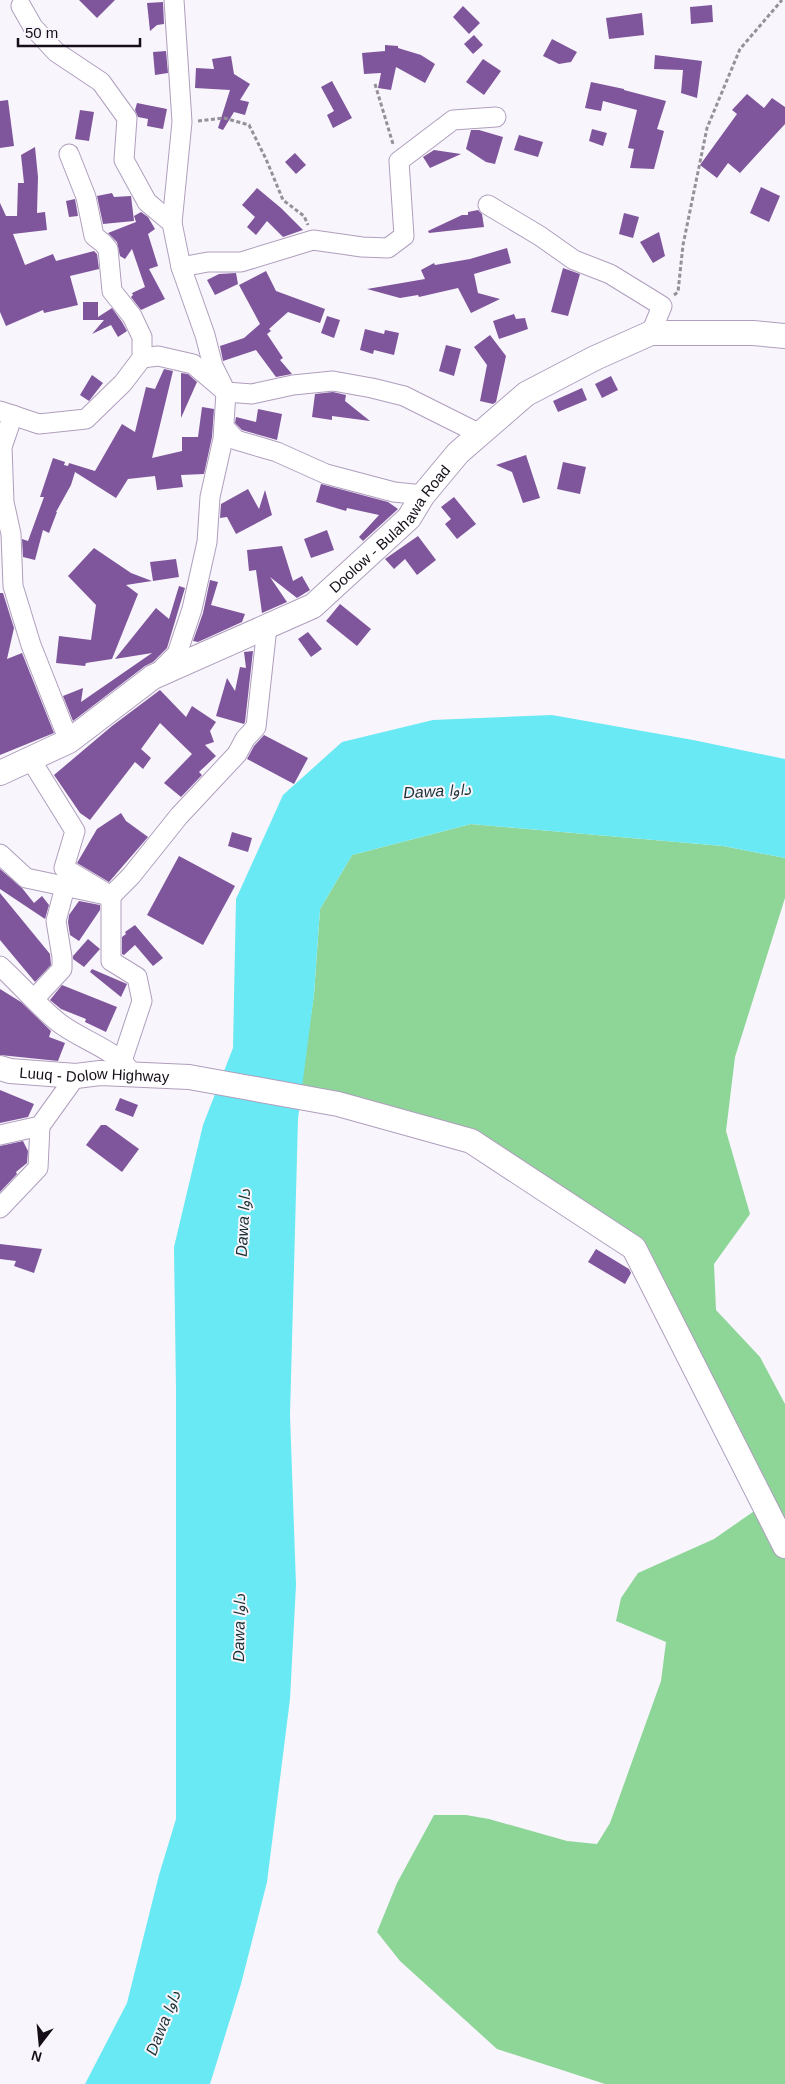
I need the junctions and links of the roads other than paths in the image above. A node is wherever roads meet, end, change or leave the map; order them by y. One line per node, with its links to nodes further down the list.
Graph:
1 (174, 0): 6 (street)
2 (21, 6): 6 (street)
3 (496, 117): 7 (street)
4 (69, 154): 10 (street)
5 (488, 205): 8 (street)
6 (172, 224): 7 (street)
7 (181, 267): 11 (street)
8 (651, 333): 9 (main road, Doolow - Bulahawa Road); 14 (main road, Doolow - Bulahawa Road)
9 (785, 336)
10 (142, 358): 11 (street); 12 (street)
11 (226, 392): 13 (street); 14 (street)
12 (6, 413): 18 (street)
13 (224, 427): 15 (street); 17 (street)
14 (480, 434): 15 (main road, Doolow - Bulahawa Road)
15 (423, 495): 16 (main road, Doolow - Bulahawa Road)
16 (267, 627): 17 (main road, Doolow - Bulahawa Road); 23 (street)
17 (153, 677): 18 (main road, Doolow - Bulahawa Road)
18 (69, 741): 19 (main road, Doolow - Bulahawa Road)
19 (31, 760): 20 (main road, Doolow - Bulahawa Road); 23 (street)
20 (0, 773)
21 (0, 854): 22 (street)
22 (65, 887): 23 (street); 25 (street)
23 (111, 896): 27 (street)
24 (0, 966): 25 (street)
25 (34, 999): 27 (street)
26 (0, 1068): 28 (main road, Luuq - Dolow Highway)
27 (129, 1068): 28 (main road, Luuq - Dolow Highway); 32 (main road, Luuq - Dolow Highway)
28 (76, 1076): 29 (street)
29 (40, 1126): 30 (street); 31 (street)
30 (0, 1135)
31 (0, 1208)
32 (785, 1546)

